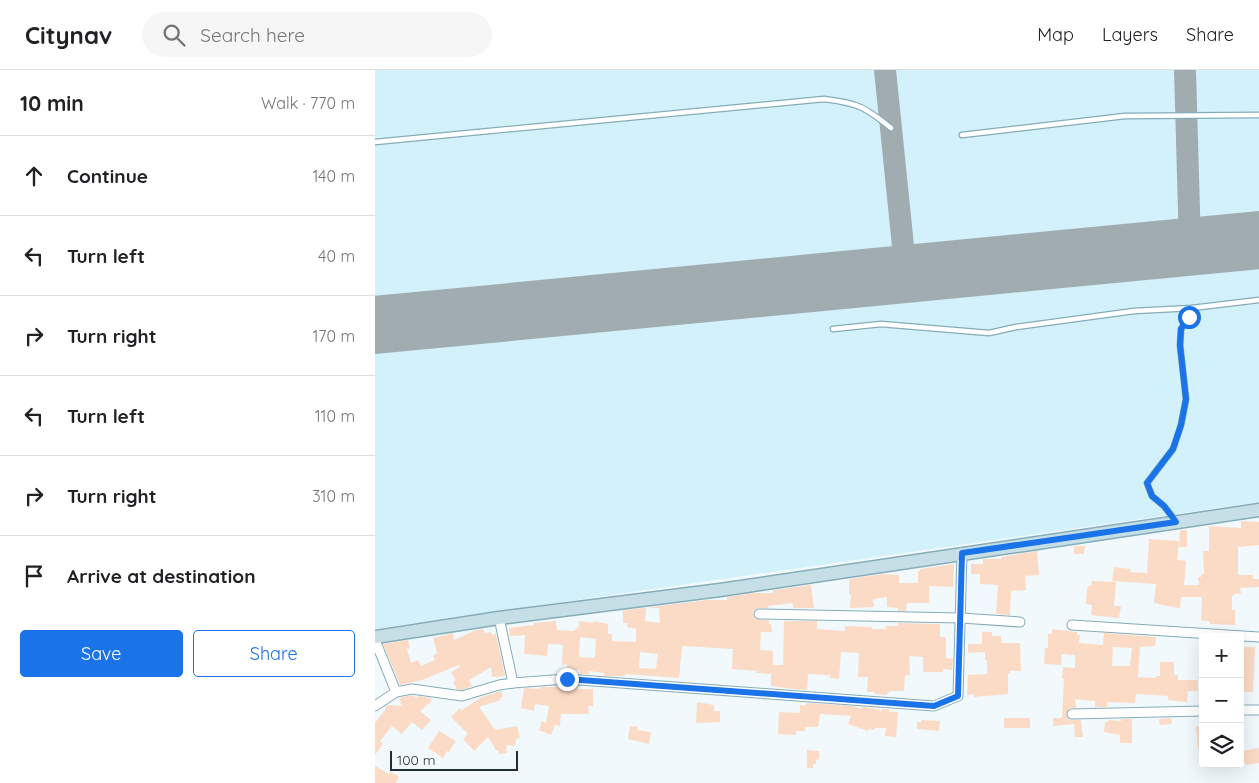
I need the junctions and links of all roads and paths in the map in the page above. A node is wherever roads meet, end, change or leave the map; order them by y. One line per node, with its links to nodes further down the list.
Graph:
1 (1259, 115): 3 (lane)
2 (891, 128): 4 (lane)
3 (961, 135)
4 (375, 142)
5 (1259, 300): 6 (lane)
6 (1192, 308): 7 (lane); 9 (lane)
7 (833, 329)
8 (1259, 510): 9 (street)
9 (1176, 522): 10 (street)
10 (962, 553): 12 (street); 13 (street)
11 (759, 614): 13 (street)
12 (499, 618): 17 (street); 18 (street)
13 (961, 618): 14 (street); 18 (street)
14 (1020, 622)
15 (1072, 624): 16 (street)
16 (1259, 637)
17 (375, 638): 19 (street)
18 (513, 683): 19 (street)
19 (396, 692): 20 (street)
20 (375, 706)
21 (1244, 710): 22 (street)
22 (1259, 710)
23 (1199, 711): 24 (street)
24 (1072, 714)

